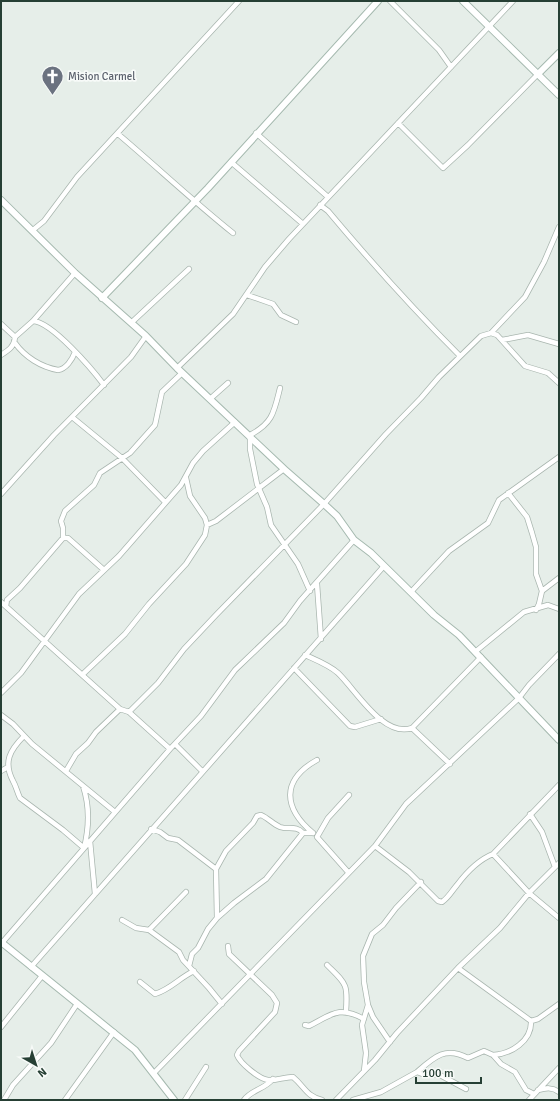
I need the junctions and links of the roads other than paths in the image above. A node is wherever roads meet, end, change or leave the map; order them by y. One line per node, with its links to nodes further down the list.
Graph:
1 (239, 1): 13 (street)
2 (378, 1): 12 (street)
3 (390, 1): 8 (street)
4 (463, 1): 6 (street)
5 (513, 1): 6 (street)
6 (488, 27): 8 (street); 9 (street)
7 (559, 53): 9 (street)
8 (450, 67): 11 (street)
9 (538, 74): 10 (street); 11 (street)
10 (559, 95)
11 (398, 123): 15 (street)
12 (256, 133): 14 (street); 15 (street)
13 (118, 134): 17 (street); 21 (street)
14 (231, 162): 17 (street); 19 (street)
15 (328, 197): 18 (street)
16 (1, 200): 21 (street)
17 (194, 202): 22 (street); 26 (street)
18 (320, 206): 19 (street); 39 (street)
19 (303, 224): 25 (street)
20 (559, 226): 31 (street)
21 (33, 230): 24 (street)
22 (232, 233)
23 (189, 268): 29 (street)
24 (75, 273): 26 (street); 27 (street)
25 (247, 295): 28 (street); 40 (street)
26 (102, 298): 29 (street)
27 (33, 321): 33 (street); 37 (street)
28 (296, 322)
29 (131, 323): 32 (street)
30 (1, 324): 33 (street)
31 (491, 333): 34 (street); 39 (street)
32 (146, 336): 40 (street); 44 (street)
33 (15, 337): 35 (street)
34 (502, 340): 36 (street); 43 (street)
35 (14, 343): 37 (street); 38 (street)
36 (559, 344)
37 (75, 352): 44 (street)
38 (1, 355)
39 (460, 356): 58 (street)
40 (176, 368): 41 (street)
41 (182, 373): 46 (street); 51 (street)
42 (228, 383): 46 (street)
43 (559, 383)
44 (104, 385): 47 (street)
45 (280, 388): 49 (street)
46 (210, 399): 48 (street)
47 (72, 417): 51 (street); 56 (street)
48 (236, 422): 49 (street); 53 (street)
49 (250, 435): 52 (street); 54 (street)
50 (559, 457): 55 (street)
51 (122, 458): 57 (street); 60 (street)
52 (284, 469): 54 (street); 58 (street)
53 (186, 478): 57 (street); 59 (street)
54 (259, 490): 59 (street); 62 (street)
55 (508, 493): 68 (street); 69 (street)
56 (1, 494)
57 (165, 502): 64 (street)
58 (324, 504): 61 (street); 62 (street)
59 (207, 525): 81 (street)
60 (62, 538): 64 (street); 71 (street)
61 (354, 540): 63 (street); 66 (street)
62 (285, 546): 67 (street); 85 (street)
63 (384, 566): 69 (street); 74 (street)
64 (104, 570): 75 (street)
65 (559, 578): 68 (street)
66 (317, 584): 67 (street); 74 (street)
67 (310, 591): 91 (street)
68 (542, 591): 73 (street)
69 (411, 592): 76 (street)
70 (1, 602): 71 (street)
71 (6, 606): 75 (street)
72 (559, 609): 73 (street)
73 (536, 610): 76 (street)
74 (321, 639): 78 (street)
75 (45, 640): 81 (street); 82 (street)
76 (475, 652): 79 (street)
77 (559, 654): 83 (street)
78 (305, 655): 80 (street); 87 (street)
79 (481, 657): 83 (street); 88 (street)
80 (294, 668): 87 (street); 98 (street)
81 (83, 674): 84 (street)
82 (1, 693)
83 (520, 698): 90 (street); 94 (street)
84 (120, 709): 85 (street); 97 (street)
85 (129, 712): 92 (street)
86 (1, 715): 89 (street)
87 (381, 719): 88 (street)
88 (412, 728): 94 (street)
89 (24, 736): 95 (street); 97 (street)
90 (559, 740)
91 (175, 744): 92 (street); 98 (street)
92 (170, 749): 102 (street)
93 (317, 760): 106 (street)
94 (450, 764): 109 (street)
95 (8, 767): 96 (street); 110 (street)
96 (1, 771)
97 (66, 771): 100 (street)
98 (202, 771): 104 (street)
99 (559, 785): 103 (street)
100 (83, 786): 102 (street); 110 (street)
101 (349, 795): 107 (street)
102 (115, 812): 108 (street)
103 (530, 814): 111 (street); 113 (street)
104 (151, 829): 114 (street); 118 (street)
105 (303, 833): 106 (street); 114 (street); 120 (street)
106 (313, 833): 107 (street)
107 (317, 837): 115 (street)
108 (90, 841): 110 (street); 118 (street)
109 (374, 846): 115 (street); 116 (street)
110 (84, 848): 124 (street)
111 (493, 854): 116 (street); 119 (street)
112 (559, 862): 113 (street)
113 (555, 867): 119 (street)
114 (216, 869): 120 (street)
115 (348, 872): 131 (street)
116 (421, 882): 137 (street)
117 (186, 892): 123 (street)
118 (95, 894): 128 (street)
119 (529, 894): 121 (street); 129 (street)
120 (217, 918): 127 (street)
121 (559, 918)
122 (122, 920): 123 (street)
123 (149, 930): 127 (street)
124 (1, 943): 128 (street)
125 (228, 946): 131 (street)
126 (327, 965): 138 (street)
127 (189, 966): 130 (street)
128 (31, 967): 132 (street)
129 (458, 968): 140 (street); 144 (street)
130 (194, 971): 133 (street); 135 (street)
131 (250, 974): 135 (street); 151 (street)
132 (42, 976): 134 (street); 142 (street)
133 (140, 982)
134 (77, 1004): 143 (street); 156 (street)
135 (222, 1004): 150 (street)
136 (559, 1004): 140 (street)
137 (368, 1005): 139 (street); 144 (street)
138 (346, 1011): 139 (street); 141 (street)
139 (364, 1020): 148 (street)
140 (531, 1021): 145 (street)
141 (305, 1025)
142 (1, 1027)
143 (114, 1032): 150 (street); 157 (street)
144 (390, 1042): 148 (street)
145 (493, 1055): 149 (street); 153 (street)
146 (206, 1067): 159 (street)
147 (559, 1068): 153 (street)
148 (364, 1071): 162 (street)
149 (417, 1072): 152 (street); 155 (street)
150 (154, 1073): 158 (street)
151 (273, 1080): 160 (street); 161 (street)
152 (466, 1088)
153 (536, 1092): 154 (street); 164 (street)
154 (559, 1092)
155 (373, 1098): 163 (street)
156 (4, 1100)
157 (65, 1100)
158 (174, 1100)
159 (185, 1100)
160 (244, 1100)
161 (322, 1100)
162 (336, 1100)
163 (353, 1100)
164 (529, 1100)

